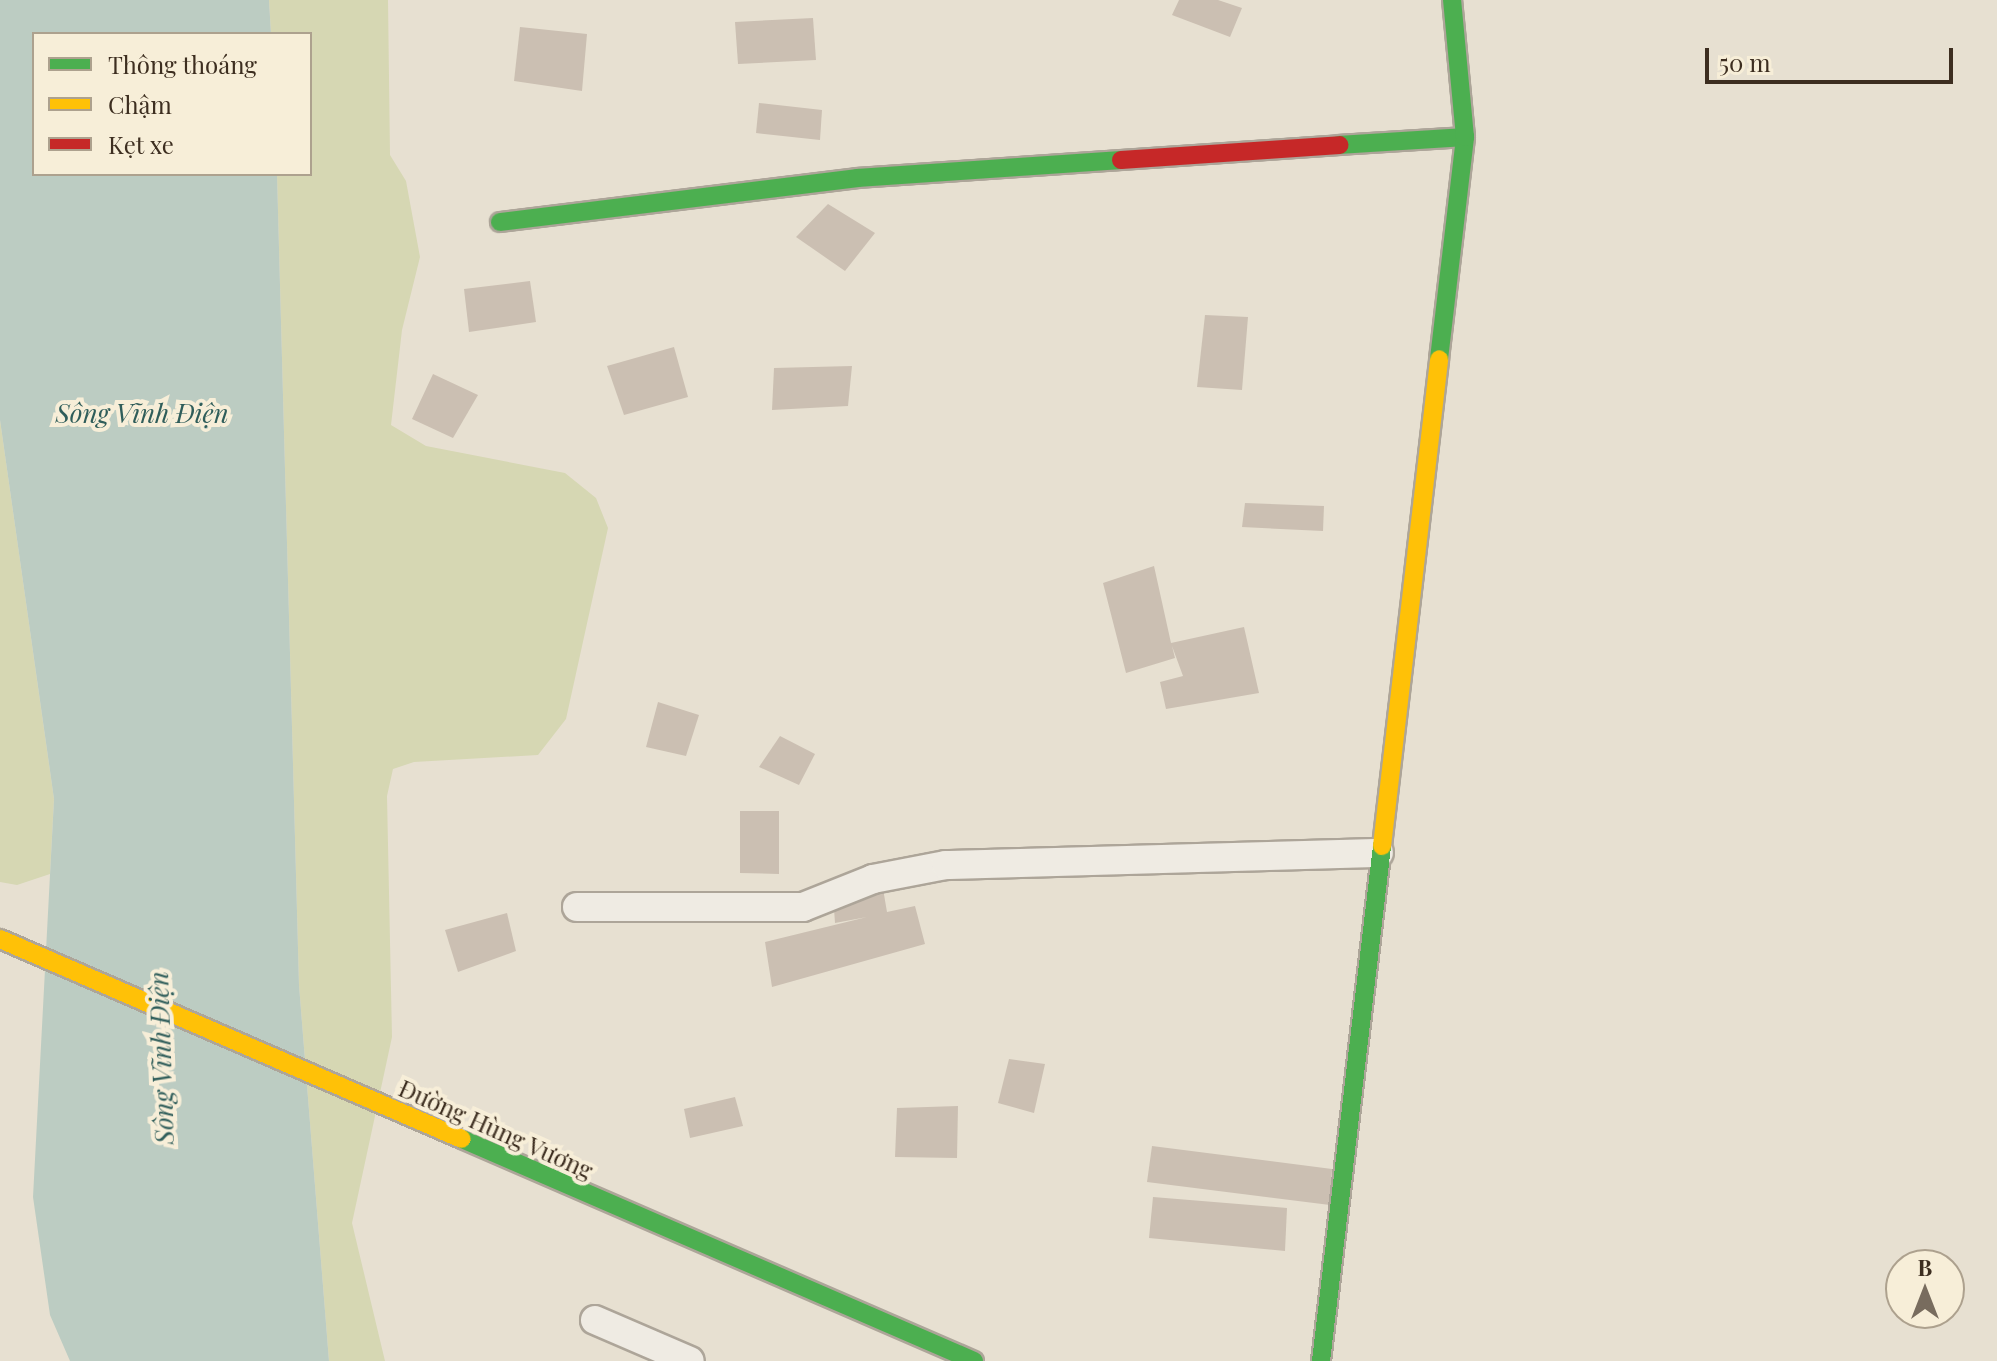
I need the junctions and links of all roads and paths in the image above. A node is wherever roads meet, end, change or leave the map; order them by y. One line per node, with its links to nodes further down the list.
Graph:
1 (1452, 0): 2 (main road)
2 (1465, 137): 3 (main road); 4 (main road)
3 (500, 222)
4 (1379, 853): 5 (street); 10 (main road)
5 (577, 907)
6 (0, 939): 9 (main road, Đường Hùng Vương)
7 (595, 1320): 8 (street)
8 (690, 1361)
9 (974, 1361)
10 (1321, 1361)

